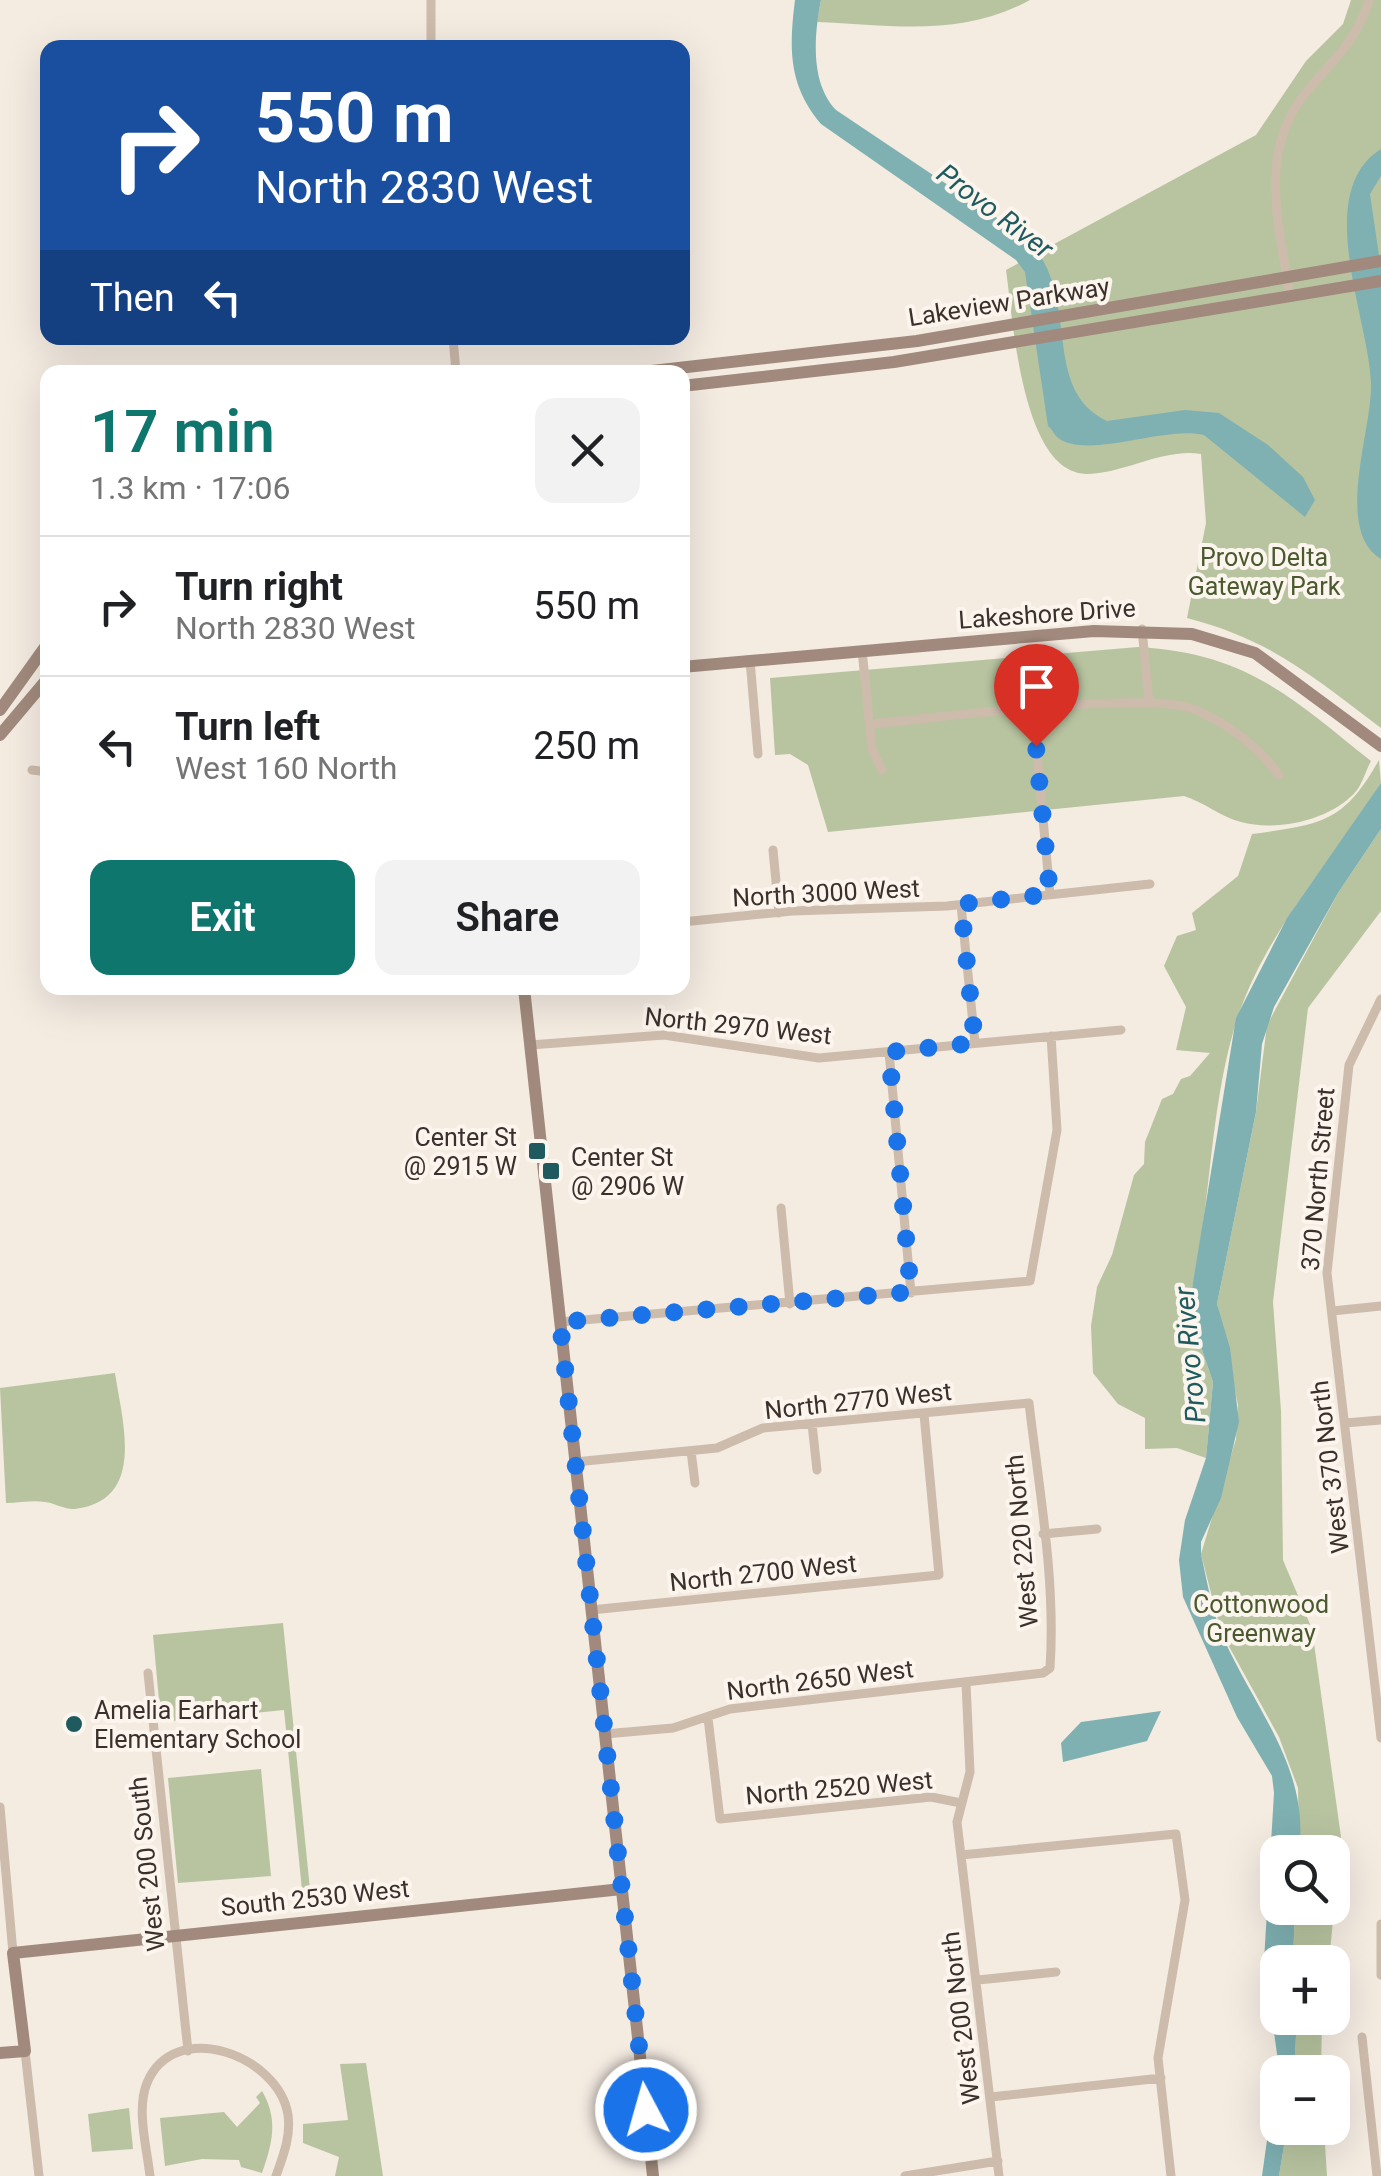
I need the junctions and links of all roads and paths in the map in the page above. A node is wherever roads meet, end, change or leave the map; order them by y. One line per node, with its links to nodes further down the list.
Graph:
1 (430, 0): 3 (street)
2 (1369, 0): 5 (street)
3 (430, 40)
4 (1381, 261): 5 (street, Lakeview Parkway)
5 (1287, 277): 7 (street); 8 (street, Lakeview Parkway)
6 (1381, 281): 7 (street, Lakeview Parkway)
7 (1290, 296): 9 (street, Lakeview Parkway)
8 (690, 366)
9 (690, 385)
10 (1142, 629): 11 (street, Lakeshore Drive); 18 (street); 23 (street, Lakeshore Drive)
11 (862, 650): 13 (street, Lakeshore Drive); 21 (street)
12 (40, 656): 15 (street)
13 (750, 660): 14 (street, Lakeshore Drive); 24 (street)
14 (690, 665)
15 (26, 678): 16 (street); 19 (street)
16 (40, 684)
17 (40, 691): 22 (street)
18 (1149, 703): 20 (street); 28 (street)
19 (0, 710)
20 (1033, 710): 21 (street); 31 (street)
21 (870, 724): 26 (street)
22 (0, 735)
23 (1381, 746)
24 (758, 754)
25 (32, 770): 27 (street)
26 (882, 770)
27 (40, 771)
28 (1279, 775)
29 (773, 850): 33 (street)
30 (1150, 884): 31 (street, North 3000 West)
31 (1050, 894): 32 (street, North 3000 West)
32 (961, 904): 33 (street, North 3000 West); 39 (street)
33 (780, 912): 34 (street, North 3000 West)
34 (690, 921)
35 (525, 995): 40 (street)
36 (1381, 999): 46 (street, 370 North Street)
37 (1121, 1030): 38 (street, North 2970 West)
38 (1051, 1036): 39 (street, North 2970 West); 43 (street)
39 (975, 1043): 41 (street, North 2970 West)
40 (530, 1045): 41 (street, North 2970 West); 47 (street)
41 (889, 1052): 43 (street)
42 (781, 1208): 44 (street)
43 (911, 1292): 44 (street)
44 (790, 1304): 47 (street)
45 (1381, 1306): 46 (street)
46 (1332, 1311): 51 (street, West 370 North)
47 (560, 1322): 54 (street)
48 (1029, 1403): 49 (street, North 2770 West); 58 (street, West 220 North)
49 (924, 1414): 52 (street, North 2770 West); 59 (street, North 2700 West)
50 (1381, 1420): 51 (street)
51 (1345, 1423): 65 (street, West 370 North)
52 (812, 1424): 53 (street, North 2770 West); 55 (street)
53 (691, 1451): 54 (street, North 2770 West); 56 (street)
54 (575, 1462): 59 (street)
55 (817, 1470)
56 (695, 1483)
57 (1097, 1529): 58 (street)
58 (1044, 1534): 61 (street, West 220 North)
59 (590, 1610): 64 (street)
60 (148, 1673): 71 (street, West 200 South)
61 (1043, 1673): 62 (street, North 2650 West)
62 (966, 1684): 63 (street, North 2650 West); 66 (street, West 200 North)
63 (708, 1718): 64 (street, North 2650 West); 66 (street, North 2520 West)
64 (604, 1734): 69 (street)
65 (1381, 1738)
66 (960, 1803): 68 (street, West 200 North)
67 (0, 1807): 72 (street)
68 (961, 1856): 75 (street, West 200 North); 80 (street)
69 (622, 1888): 71 (street, South 2530 West); 88 (street)
70 (1381, 1924): 74 (street)
71 (175, 1935): 72 (street, South 2530 West); 78 (street, West 200 South)
72 (13, 1953): 77 (street)
73 (1056, 1972): 75 (street)
74 (1380, 1975)
75 (978, 1980): 83 (street, West 200 North)
76 (1362, 2037): 82 (street)
77 (25, 2051): 79 (street); 85 (street)
78 (188, 2051): 86 (street); 87 (street)
79 (0, 2053)
80 (1161, 2078): 83 (street); 91 (street)
81 (1381, 2090): 82 (street)
82 (1368, 2091): 92 (street)
83 (991, 2097): 84 (street, West 200 North)
84 (998, 2161): 89 (street); 90 (street, West 200 North)
85 (38, 2176)
86 (150, 2176)
87 (276, 2176)
88 (653, 2176)
89 (905, 2176)
90 (1000, 2176)
91 (1171, 2176)
92 (1377, 2176)

